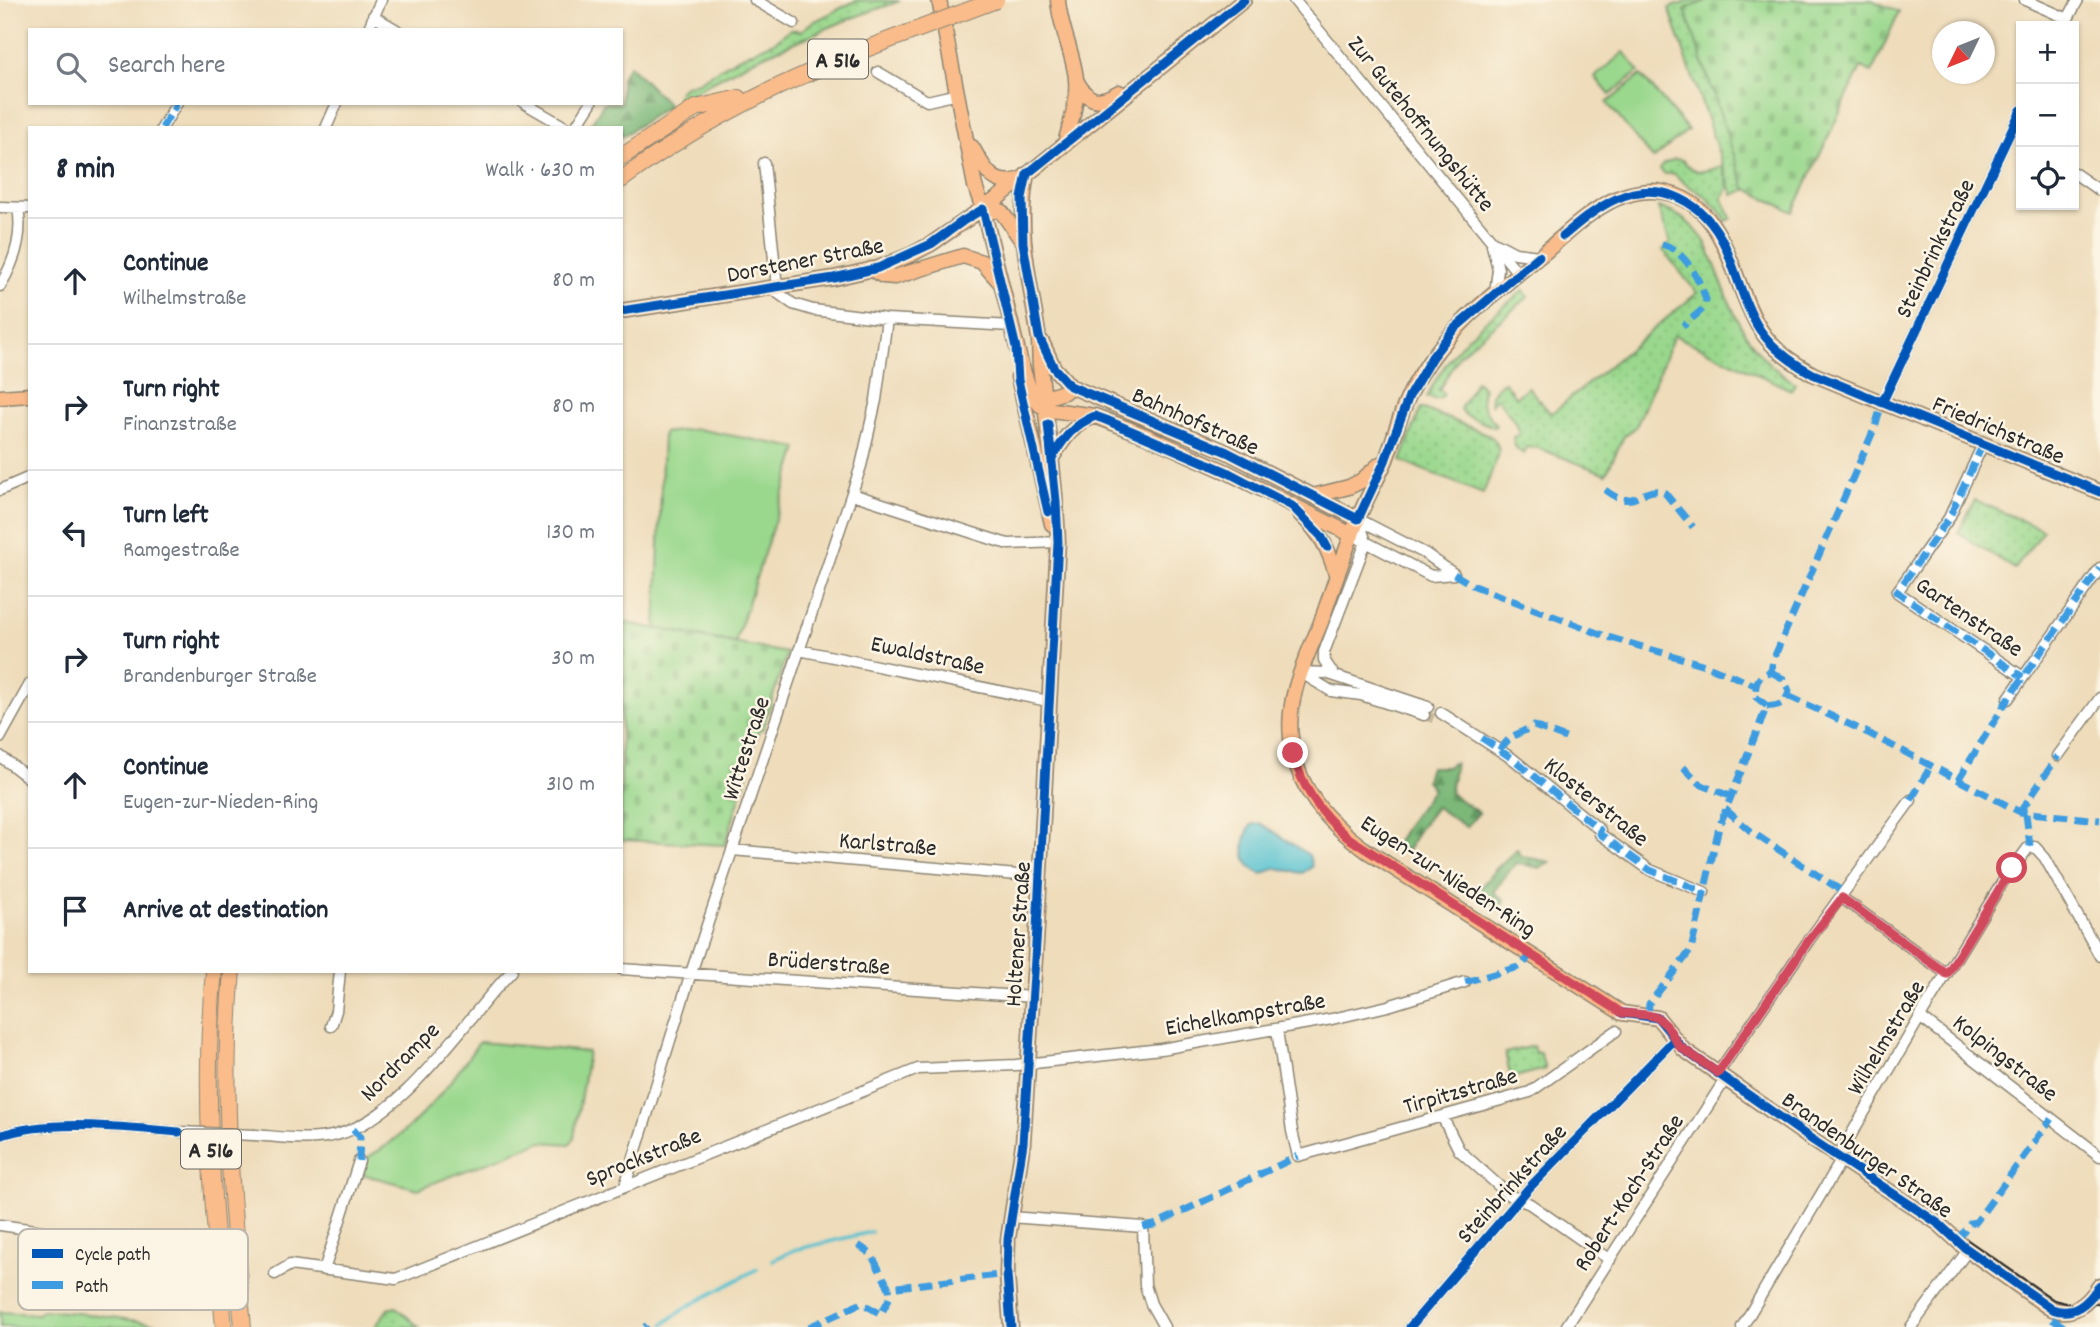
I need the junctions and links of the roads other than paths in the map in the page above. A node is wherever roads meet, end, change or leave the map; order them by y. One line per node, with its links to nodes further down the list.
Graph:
1 (381, 0): 10 (street)
2 (755, 0): 13 (street)
3 (939, 0): 20 (main road)
4 (996, 0): 19 (highway, A 516, bridge)
5 (1058, 0): 18 (main road)
6 (1244, 0): 16 (main road, Dorstener Straße)
7 (1294, 0): 42 (street, Zur Gutehoffnungshütte)
8 (2025, 0): 11 (street)
9 (2078, 0): 12 (street)
10 (373, 16): 14 (street); 15 (street)
11 (2062, 21)
12 (2067, 21)
13 (794, 23)
14 (369, 28)
15 (394, 28)
16 (1156, 71): 18 (main road); 31 (main road, Dorstener Straße)
17 (878, 72): 20 (street)
18 (1076, 80): 31 (main road)
19 (762, 93): 32 (highway); 36 (highway, A 516)
20 (958, 94): 30 (main road)
21 (176, 105): 25 (street)
22 (336, 105): 26 (street)
23 (527, 105): 27 (street)
24 (590, 105): 28 (street)
25 (163, 126)
26 (327, 126)
27 (564, 126)
28 (576, 126)
29 (2016, 135): 59 (street, Steinbrinkstraße)
30 (968, 140): 35 (main road); 41 (main road, Holtener Straße)
31 (1065, 144): 35 (main road, Dorstener Straße)
32 (623, 156)
33 (764, 163): 49 (street)
34 (2079, 176): 37 (street)
35 (1023, 177): 41 (main road, Dorstener Straße); 43 (main road, Holtener Straße)
36 (623, 179)
37 (2100, 191)
38 (0, 207): 39 (street)
39 (18, 208): 40 (street); 48 (street)
40 (28, 208)
41 (983, 209): 43 (main road); 45 (main road, Dorstener Straße); 47 (main road, Holtener Straße)
42 (1491, 239): 44 (street, Zur Gutehoffnungshütte); 46 (street, Zur Gutehoffnungshütte); 50 (street, Zur Gutehoffnungshütte)
43 (1023, 243): 54 (main road, Holtener Straße)
44 (1539, 256): 46 (main road, Eugen-zur-Nieden-Ring); 59 (main road, Eugen-zur-Nieden-Ring)
45 (871, 270): 47 (main road); 49 (main road, Dorstener Straße)
46 (1518, 274): 50 (main road, Eugen-zur-Nieden-Ring)
47 (1000, 282): 53 (main road, Holtener Straße)
48 (0, 286)
49 (774, 287): 51 (main road, Dorstener Straße); 52 (street)
50 (1495, 293): 65 (main road, Eugen-zur-Nieden-Ring)
51 (623, 311)
52 (887, 319): 53 (street); 69 (street, Wittestraße)
53 (1012, 326): 55 (main road, Holtener Straße)
54 (1039, 337): 56 (main road); 60 (main road, Holtener Straße)
55 (1016, 348): 60 (main road, Holtener Straße); 62 (main road, Holtener Straße)
56 (1070, 386): 60 (main road); 70 (main road, Bahnhofstraße)
57 (28, 395): 58 (main road)
58 (0, 397)
59 (1882, 402): 63 (main road, Friedrichstraße)
60 (1043, 404): 61 (main road, Bahnhofstraße); 62 (main road); 64 (main road, Holtener Straße)
61 (1095, 416): 64 (main road); 71 (main road, Bahnhofstraße)
62 (1028, 425): 74 (main road, Holtener Straße)
63 (1983, 444): 68 (main road, Friedrichstraße); 81 (street, Gartenstraße)
64 (1052, 458): 74 (main road, Holtener Straße)
65 (1385, 461): 70 (main road); 72 (main road, Eugen-zur-Nieden-Ring)
66 (28, 478): 67 (street)
67 (0, 490)
68 (2100, 492)
69 (852, 494): 74 (street); 78 (street, Wittestraße)
70 (1313, 496): 72 (main road, Bahnhofstraße)
71 (1292, 506): 73 (main road, Bahnhofstraße); 77 (main road)
72 (1358, 519): 73 (main road, Eugen-zur-Nieden-Ring); 75 (street); 75 (street, Bahnhofstraße)
73 (1352, 535): 75 (street, Bahnhofstraße); 77 (main road, Eugen-zur-Nieden-Ring)
74 (1058, 542): 85 (main road, Holtener Straße)
75 (1366, 542): 79 (street)
76 (2100, 568): 81 (street, Gartenstraße)
77 (1336, 574): 80 (main road, Eugen-zur-Nieden-Ring)
78 (799, 650): 85 (street, Ewaldstraße); 92 (street, Wittestraße)
79 (1331, 671): 80 (street); 80 (street)
80 (1300, 672): 110 (main road, Eugen-zur-Nieden-Ring)
81 (2023, 677): 84 (street, Gartenstraße)
82 (28, 688): 87 (street)
83 (2100, 698): 89 (street)
84 (2008, 699)
85 (1048, 701): 93 (main road, Holtener Straße)
86 (1439, 716): 94 (street, Klosterstraße)
87 (0, 738)
88 (0, 756): 90 (street)
89 (2058, 756)
90 (28, 777)
91 (1911, 800): 95 (street, Robert-Koch-Straße)
92 (733, 850): 93 (street, Karlstraße); 102 (street, Wittestraße)
93 (1040, 877): 105 (main road, Holtener Straße)
94 (1704, 891)
95 (1842, 898): 103 (street); 112 (street, Robert-Koch-Straße)
96 (2100, 956): 103 (street, Wilhelmstraße)
97 (623, 969): 102 (street, Brüderstraße)
98 (214, 973): 123 (highway, A 516)
99 (232, 973): 124 (highway, A 516)
100 (340, 973): 107 (street)
101 (510, 973): 114 (street, Nordrampe, bridge)
102 (692, 973): 105 (street, Brüderstraße); 118 (street, Wittestraße)
103 (1947, 974): 106 (street, Wilhelmstraße)
104 (1465, 982): 108 (street, Eichelkampstraße)
105 (1033, 997): 111 (main road, Holtener Straße)
106 (1920, 1017): 115 (street, Kolpingstraße); 116 (street, Wilhelmstraße)
107 (331, 1026)
108 (1277, 1030): 111 (street, Eichelkampstraße); 113 (street, Tirpitzstraße)
109 (1616, 1031): 113 (street, Tirpitzstraße)
110 (1674, 1040): 112 (main road, Brandenburger Straße); 119 (street, Steinbrinkstraße)
111 (1028, 1063): 118 (street, Sprockstraße); 120 (main road, Holtener Straße)
112 (1722, 1076): 116 (main road, Brandenburger Straße); 126 (street, Robert-Koch-Straße)
113 (1443, 1118): 119 (street)
114 (0, 1136)
115 (2100, 1156)
116 (1838, 1157): 125 (main road, Brandenburger Straße); 134 (street, Wilhelmstraße)
117 (359, 1161): 127 (street)
118 (625, 1186): 127 (street, Sprockstraße)
119 (1519, 1200): 126 (street); 132 (street, Steinbrinkstraße)
120 (1010, 1217): 130 (main road, Holtener Straße); 131 (street)
121 (0, 1225): 122 (street)
122 (28, 1229)
123 (215, 1229)
124 (234, 1229)
125 (1968, 1250): 129 (main road, Brandenburger Straße); 135 (street)
126 (1610, 1260): 133 (street, Robert-Koch-Straße)
127 (324, 1269): 128 (street, Sprockstraße)
128 (275, 1274)
129 (2100, 1285)
130 (1011, 1327)
131 (1164, 1327)
132 (1410, 1327)
133 (1566, 1327)
134 (1742, 1327)
135 (1912, 1327)

